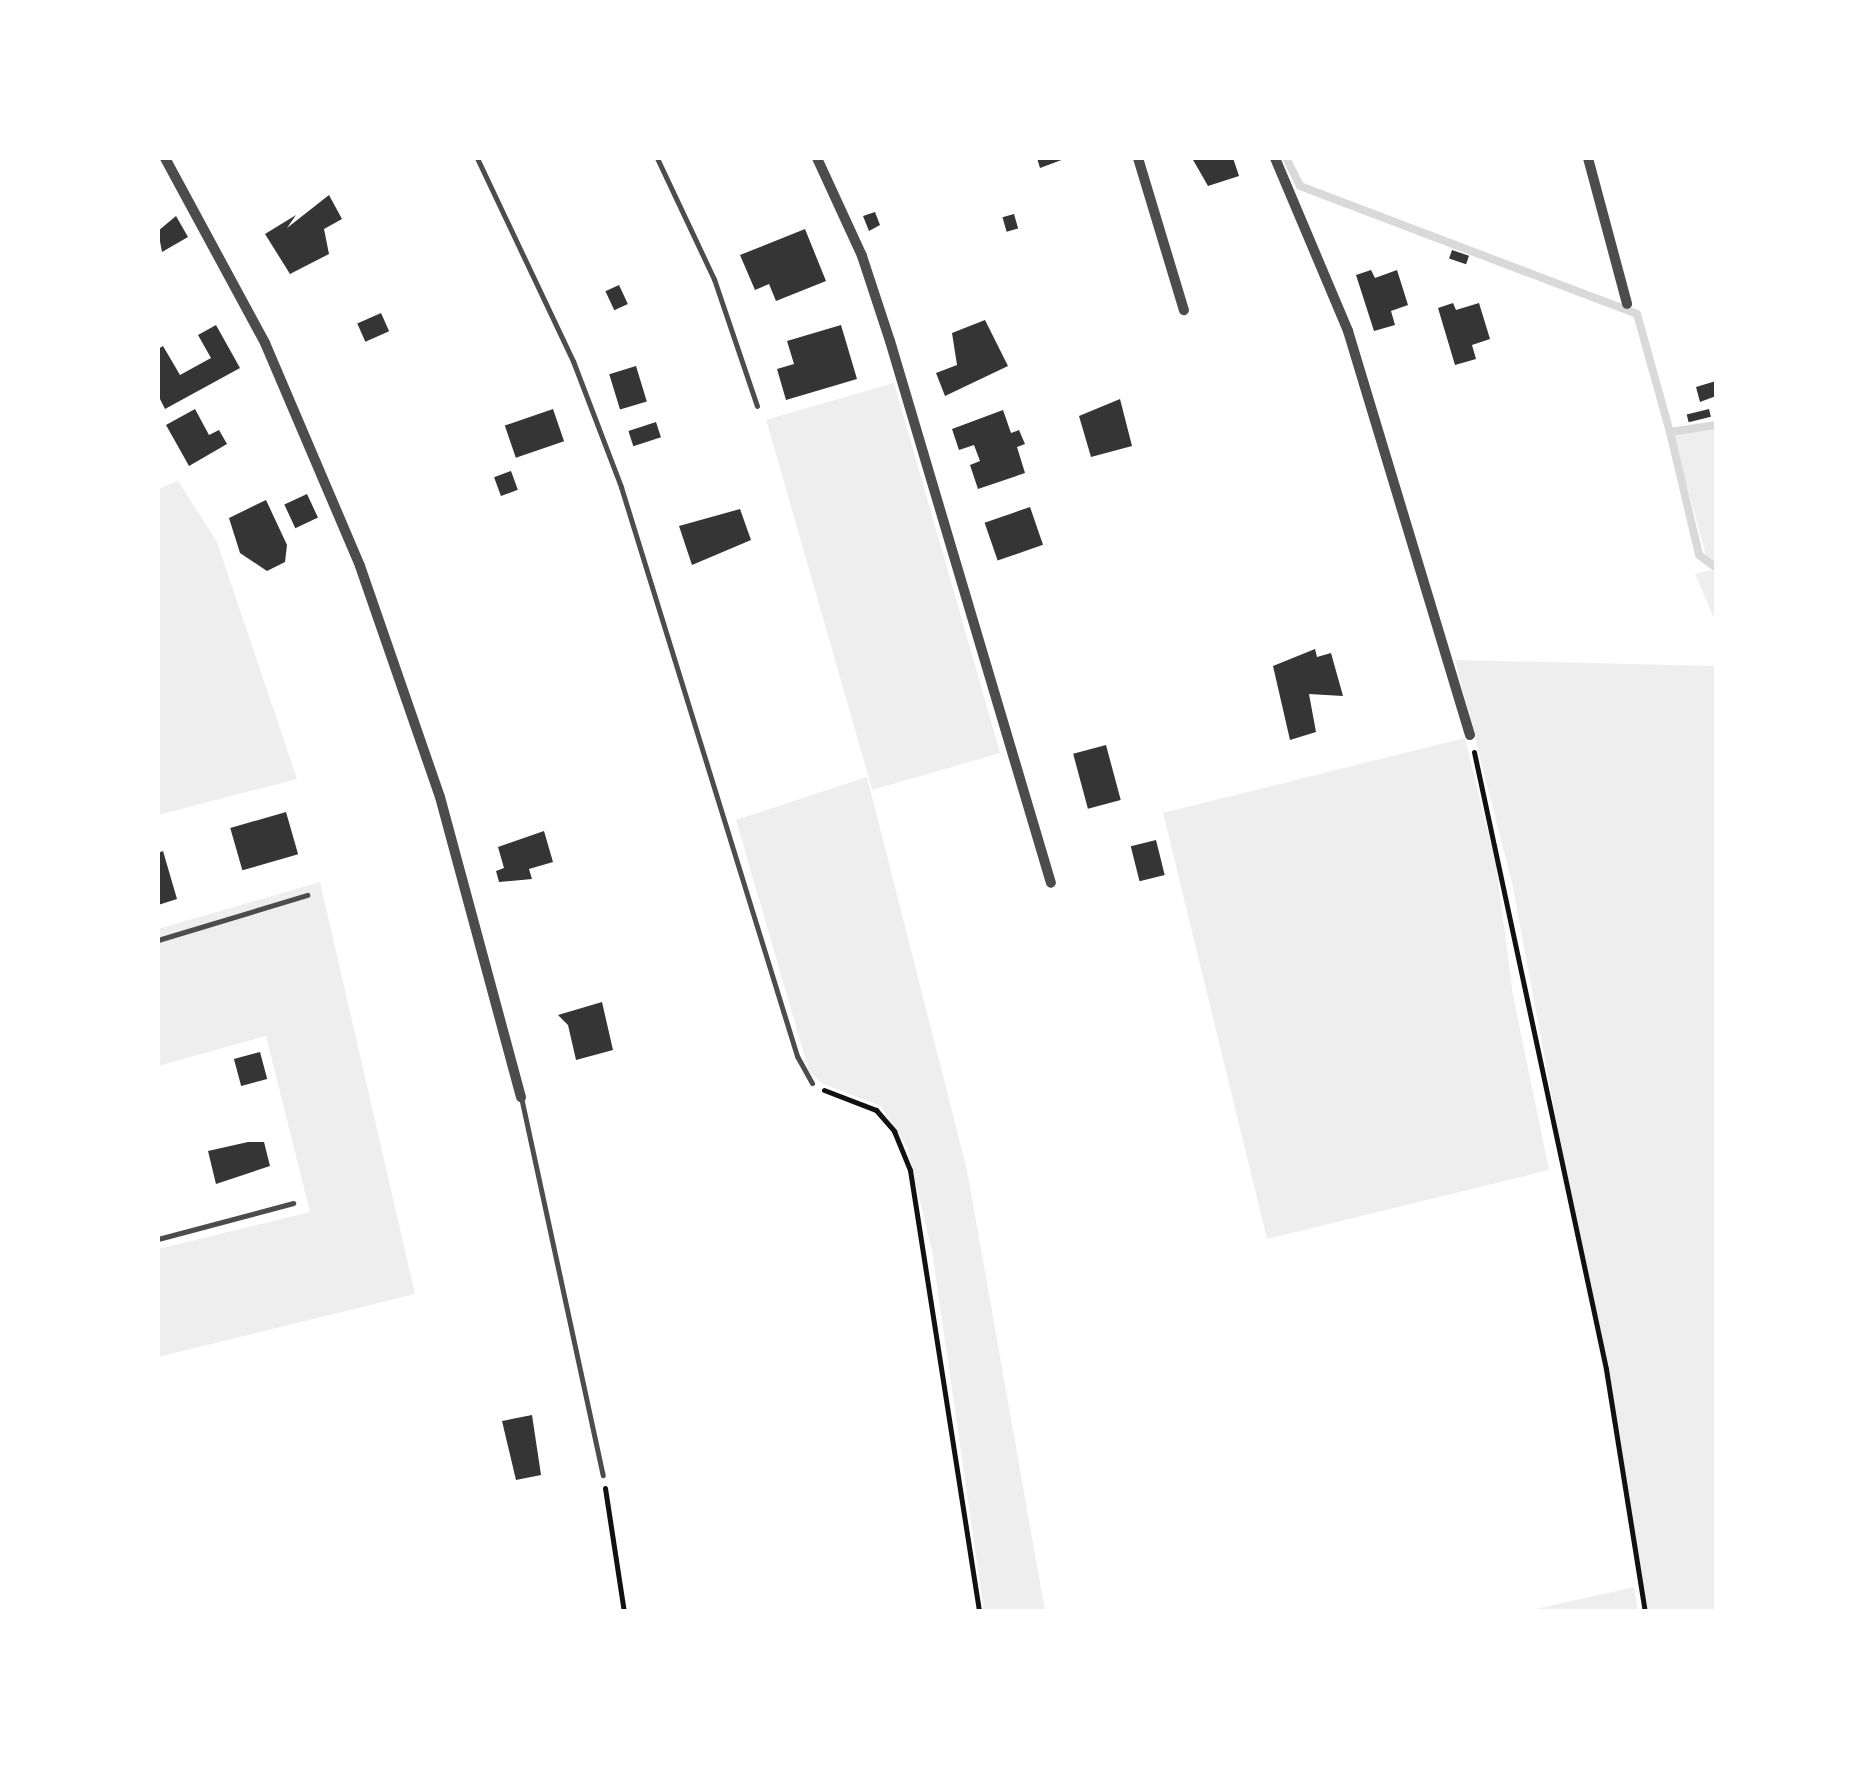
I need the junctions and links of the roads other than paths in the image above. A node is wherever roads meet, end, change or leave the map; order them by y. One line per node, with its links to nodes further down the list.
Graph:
1 (165, 158): 16 (street)
2 (477, 158): 15 (lane)
3 (658, 158): 10 (lane)
4 (816, 158): 12 (street)
5 (1138, 158): 9 (street)
6 (1276, 158): 11 (street)
7 (1588, 158): 8 (street)
8 (1626, 304)
9 (1184, 310)
10 (757, 406)
11 (1470, 735)
12 (1051, 884)
13 (308, 895): 14 (lane)
14 (158, 940)
15 (812, 1084)
16 (522, 1097): 19 (lane)
17 (292, 1203): 18 (lane)
18 (158, 1239)
19 (603, 1475)

